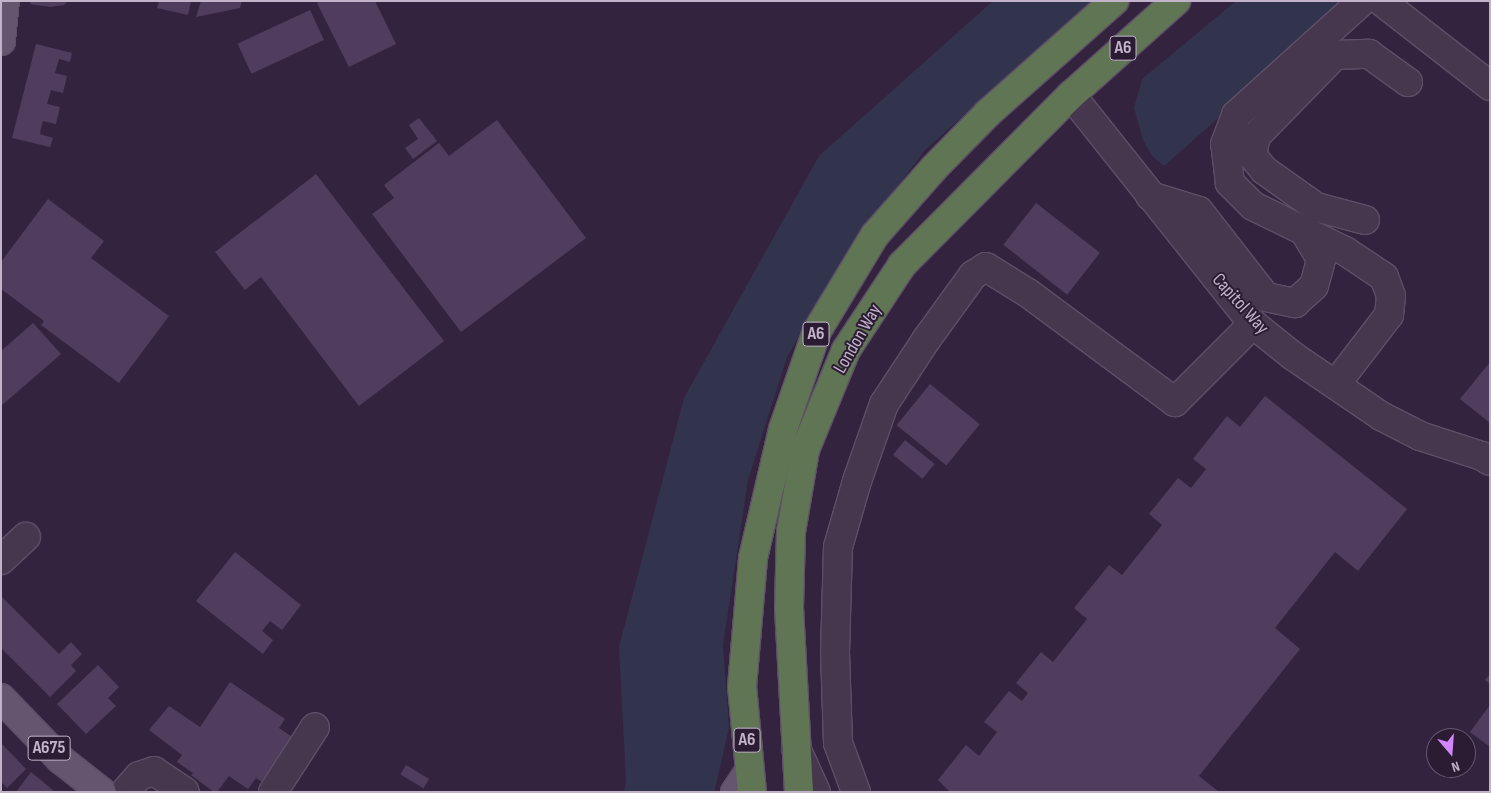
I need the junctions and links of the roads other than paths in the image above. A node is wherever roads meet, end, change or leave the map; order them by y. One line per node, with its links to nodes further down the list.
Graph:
1 (5, 1): 6 (main road)
2 (1114, 1): 7 (highway, London Way / A6)
3 (1176, 1): 10 (highway, London Way / A6)
4 (1362, 1): 13 (street)
5 (1381, 1): 9 (street)
6 (1, 41)
7 (1047, 59): 10 (highway); 22 (highway, London Way / A6)
8 (1408, 82): 12 (street)
9 (1490, 86)
10 (1071, 95): 11 (street, Capitol Way); 21 (highway, London Way / A6)
11 (1150, 196): 13 (street); 14 (street, Capitol Way)
12 (1365, 220)
13 (1304, 231): 15 (street)
14 (1253, 324): 15 (street, Capitol Way); 29 (street)
15 (1336, 384): 16 (street, Capitol Way)
16 (1490, 461)
17 (26, 537): 18 (street)
18 (1, 560)
19 (1, 698): 23 (main road, A675)
20 (315, 727): 26 (street)
21 (795, 747): 27 (highway, London Way / A6); 28 (street)
22 (745, 785)
23 (102, 792)
24 (124, 792): 25 (street)
25 (185, 792)
26 (273, 792)
27 (799, 792)
28 (816, 792)
29 (856, 792)

